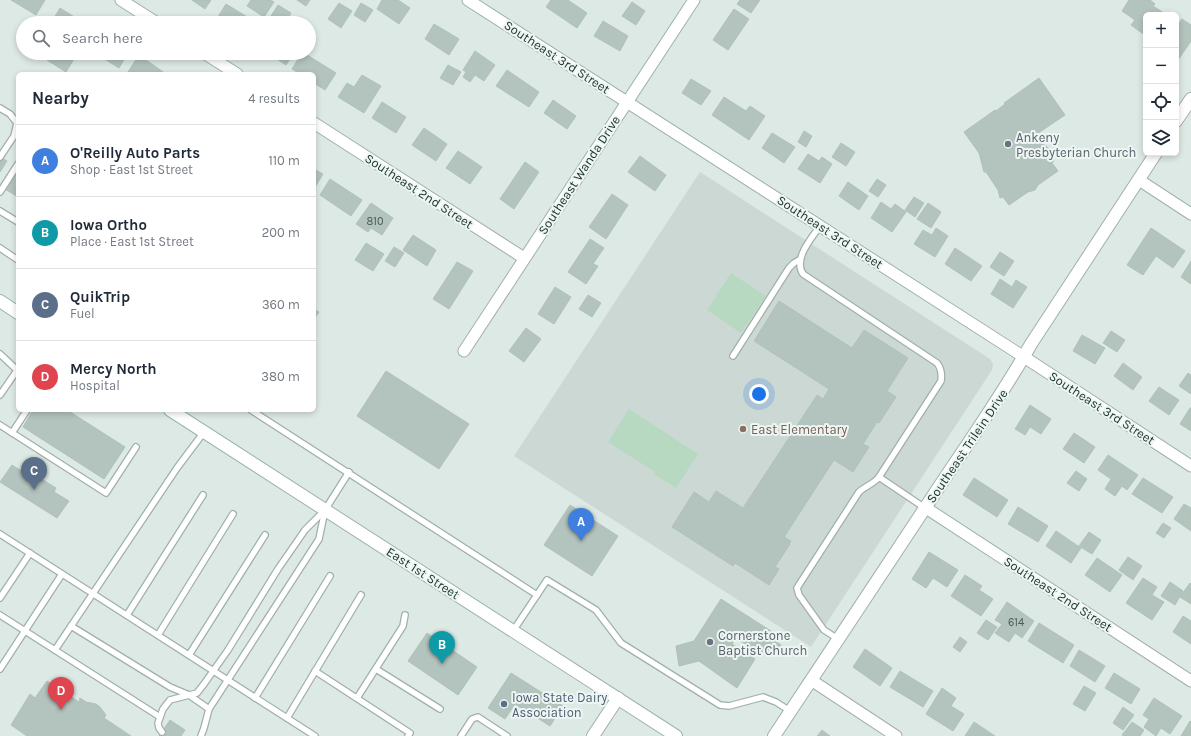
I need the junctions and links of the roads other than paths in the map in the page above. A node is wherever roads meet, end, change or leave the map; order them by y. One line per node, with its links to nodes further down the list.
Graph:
1 (121, 0): 4 (street)
2 (468, 0): 8 (street, Southeast 3rd Street)
3 (694, 0): 8 (street, Southeast Wanda Drive)
4 (146, 16)
5 (215, 60): 6 (street)
6 (234, 72)
7 (1191, 99): 10 (street)
8 (627, 102): 22 (street, Southeast 3rd Street); 24 (street, Southeast Wanda Drive)
9 (0, 108): 11 (lane)
10 (1177, 120)
11 (16, 123)
12 (316, 125): 24 (street, Southeast 2nd Street)
13 (16, 128): 15 (lane)
14 (1154, 156): 17 (street, Southeast Trilein Drive)
15 (0, 157)
16 (16, 167): 18 (lane)
17 (1139, 180): 20 (street); 32 (street, Southeast Trilein Drive)
18 (0, 192)
19 (0, 210): 21 (lane)
20 (1191, 214)
21 (16, 221)
22 (820, 226): 26 (lane); 32 (street, Southeast 3rd Street)
23 (0, 248): 25 (lane)
24 (524, 258): 29 (street, Southeast Wanda Drive)
25 (16, 259)
26 (799, 260): 31 (lane); 45 (lane)
27 (0, 301): 28 (street)
28 (16, 311)
29 (464, 351)
30 (0, 354): 33 (lane)
31 (733, 356)
32 (1024, 356): 43 (street, Southeast 3rd Street); 47 (street, Southeast Trilein Drive)
33 (16, 367)
34 (16, 372): 35 (lane)
35 (0, 395)
36 (26, 412): 41 (lane)
37 (173, 412): 40 (street, East 1st Street)
38 (254, 412): 44 (lane)
39 (0, 425): 41 (lane)
40 (204, 432): 48 (street, East 1st Street); 55 (lane)
41 (12, 433): 42 (lane)
42 (136, 447)
43 (1191, 466)
44 (349, 472): 48 (lane); 57 (lane)
45 (879, 477): 47 (lane); 66 (lane)
46 (203, 495): 60 (lane)
47 (926, 508): 66 (street, Southeast Trilein Drive); 75 (street, Southeast 2nd Street)
48 (325, 510): 64 (street, East 1st Street); 71 (lane); 73 (lane)
49 (233, 514): 65 (lane)
50 (0, 534): 52 (lane)
51 (265, 535): 68 (lane)
52 (30, 553): 53 (lane); 58 (lane)
53 (62, 574): 55 (lane); 63 (lane)
54 (330, 576): 77 (lane)
55 (94, 594): 60 (lane); 62 (lane)
56 (361, 595): 72 (lane)
57 (537, 595): 64 (lane); 82 (lane)
58 (0, 598)
59 (0, 615): 63 (lane)
60 (127, 615): 65 (lane)
61 (405, 615): 70 (lane)
62 (71, 626): 67 (lane); 76 (lane)
63 (25, 631): 67 (lane); 69 (lane)
64 (513, 631): 79 (street, East 1st Street)
65 (158, 635): 68 (lane)
66 (838, 639): 74 (street, Southeast Trilein Drive)
67 (55, 650): 83 (lane)
68 (189, 655): 71 (lane)
69 (0, 669)
70 (376, 669): 78 (lane); 80 (lane)
71 (213, 670): 73 (lane); 76 (lane)
72 (316, 671): 78 (lane); 84 (lane)
73 (228, 680): 77 (lane); 81 (lane)
74 (811, 680): 82 (street, Southeast Trilein Drive); 94 (street)
75 (1191, 681)
76 (189, 695): 81 (lane); 83 (lane)
77 (255, 698): 84 (lane)
78 (357, 698): 88 (lane)
79 (618, 698): 91 (street); 92 (street, East 1st Street)
80 (440, 708)
81 (209, 709): 86 (lane)
82 (790, 711): 93 (street, Southeast Trilein Drive)
83 (160, 717): 85 (lane)
84 (287, 718): 87 (lane)
85 (162, 732)
86 (201, 736)
87 (314, 736)
88 (408, 736)
89 (461, 736): 90 (lane)
90 (507, 736)
91 (593, 736)
92 (676, 736)
93 (774, 736)
94 (896, 736)

